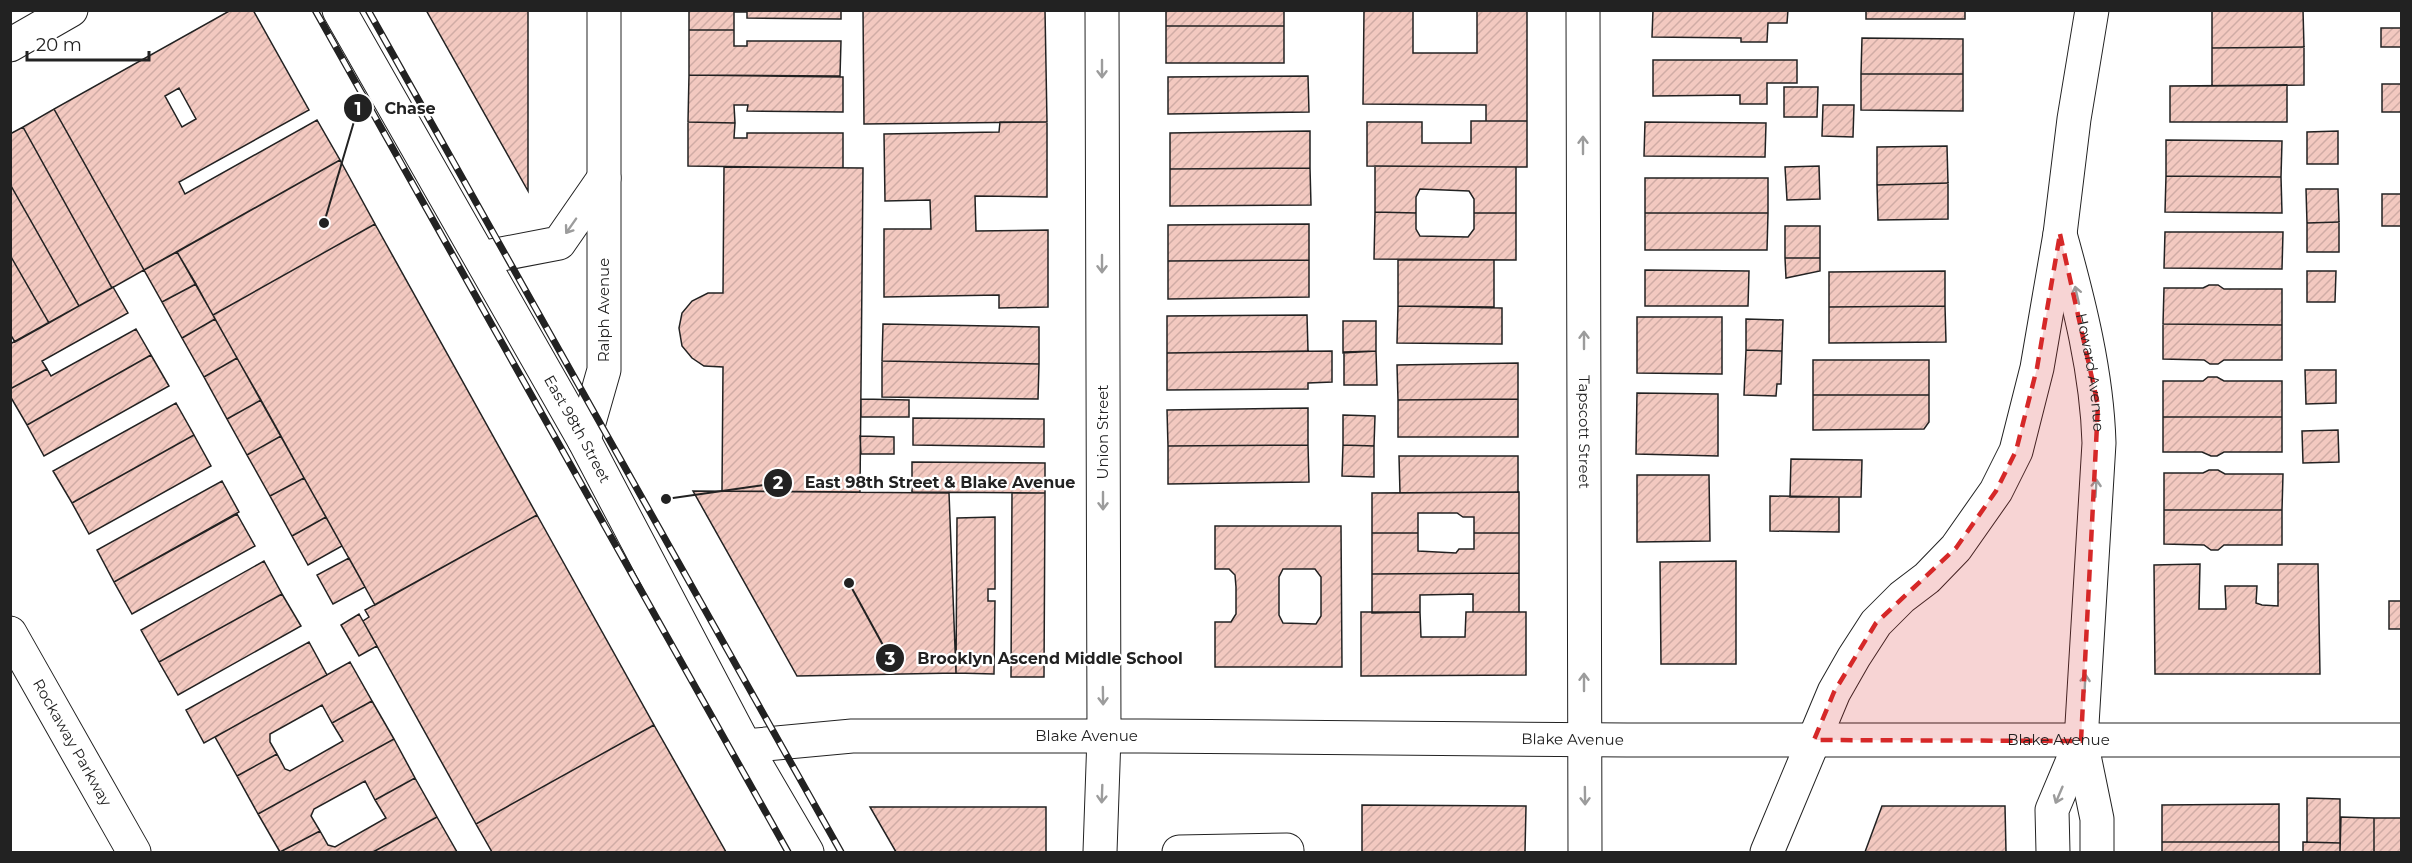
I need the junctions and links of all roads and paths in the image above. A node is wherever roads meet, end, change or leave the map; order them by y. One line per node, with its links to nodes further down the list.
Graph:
1 (71, 10): 7 (street)
2 (339, 10): 10 (street, East 98th Street)
3 (604, 10): 8 (street, Ralph Avenue)
4 (1102, 10): 13 (street, Union Street, one-way to 13)
5 (1583, 10): 14 (street, Tapscott Street, one-way to 5)
6 (2092, 10): 9 (street, Howard Avenue)
7 (10, 45)
8 (604, 178): 10 (street, one-way to 10); 11 (street, Ralph Avenue)
9 (2060, 234): 15 (street); 17 (street, Howard Avenue, one-way to 9)
10 (481, 258): 11 (street, East 98th Street)
11 (584, 440): 18 (street, East 98th Street)
12 (10, 633): 19 (street, Rockaway Parkway)
13 (1104, 736): 14 (street, Blake Avenue); 18 (street, Blake Avenue); 21 (street, Union Street, one-way to 21)
14 (1584, 740): 15 (street, Blake Avenue); 24 (street, Tapscott Street, one-way to 24)
15 (1814, 740): 17 (street, Blake Avenue); 25 (street)
16 (2402, 740): 17 (street, Blake Avenue)
17 (2081, 741): 26 (street, Howard Avenue, one-way to 26); 27 (street, Howard Avenue)
18 (746, 746): 20 (street, East 98th Street)
19 (134, 852)
20 (807, 852)
21 (1100, 852)
22 (1179, 852): 23 (street)
23 (1287, 852)
24 (1585, 852)
25 (1767, 852)
26 (2053, 852)
27 (2097, 852)

